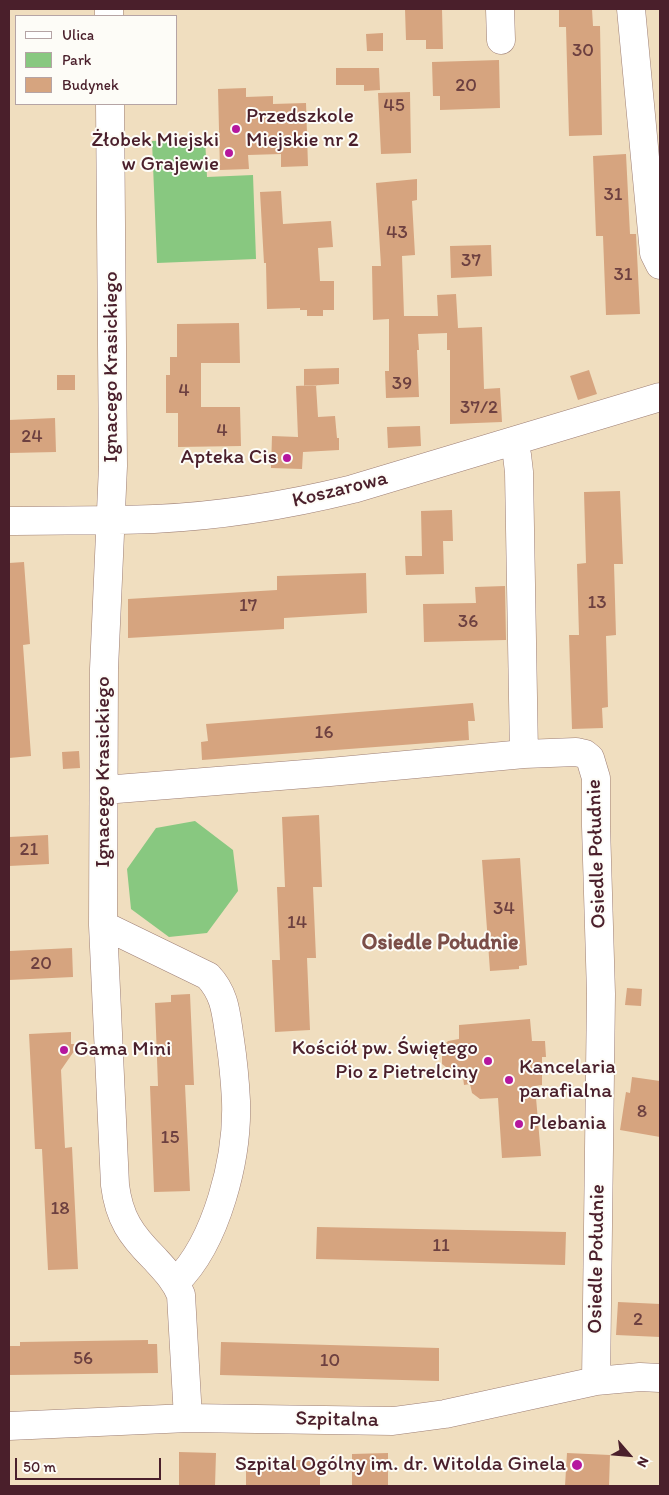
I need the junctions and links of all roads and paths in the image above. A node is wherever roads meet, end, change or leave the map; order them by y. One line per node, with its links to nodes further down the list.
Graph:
1 (500, 9): 3 (street)
2 (631, 9): 5 (street)
3 (501, 40)
4 (110, 105): 8 (street, Ignacego Krasickiego)
5 (660, 265)
6 (660, 398): 7 (street, Koszarowa)
7 (513, 442): 8 (street, Koszarowa); 10 (street)
8 (111, 519): 9 (street, Koszarowa); 11 (street, Ignacego Krasickiego)
9 (9, 520)
10 (524, 754): 11 (street, Osiedle Południe); 15 (street, Osiedle Południe)
11 (104, 790): 12 (street, Ignacego Krasickiego)
12 (103, 925): 13 (street, Ignacego Krasickiego); 13 (street)
13 (176, 1282): 16 (street, Ignacego Krasickiego)
14 (660, 1378): 15 (street, Szpitalna)
15 (596, 1381): 16 (street, Szpitalna)
16 (188, 1418): 17 (street, Szpitalna)
17 (9, 1426)

